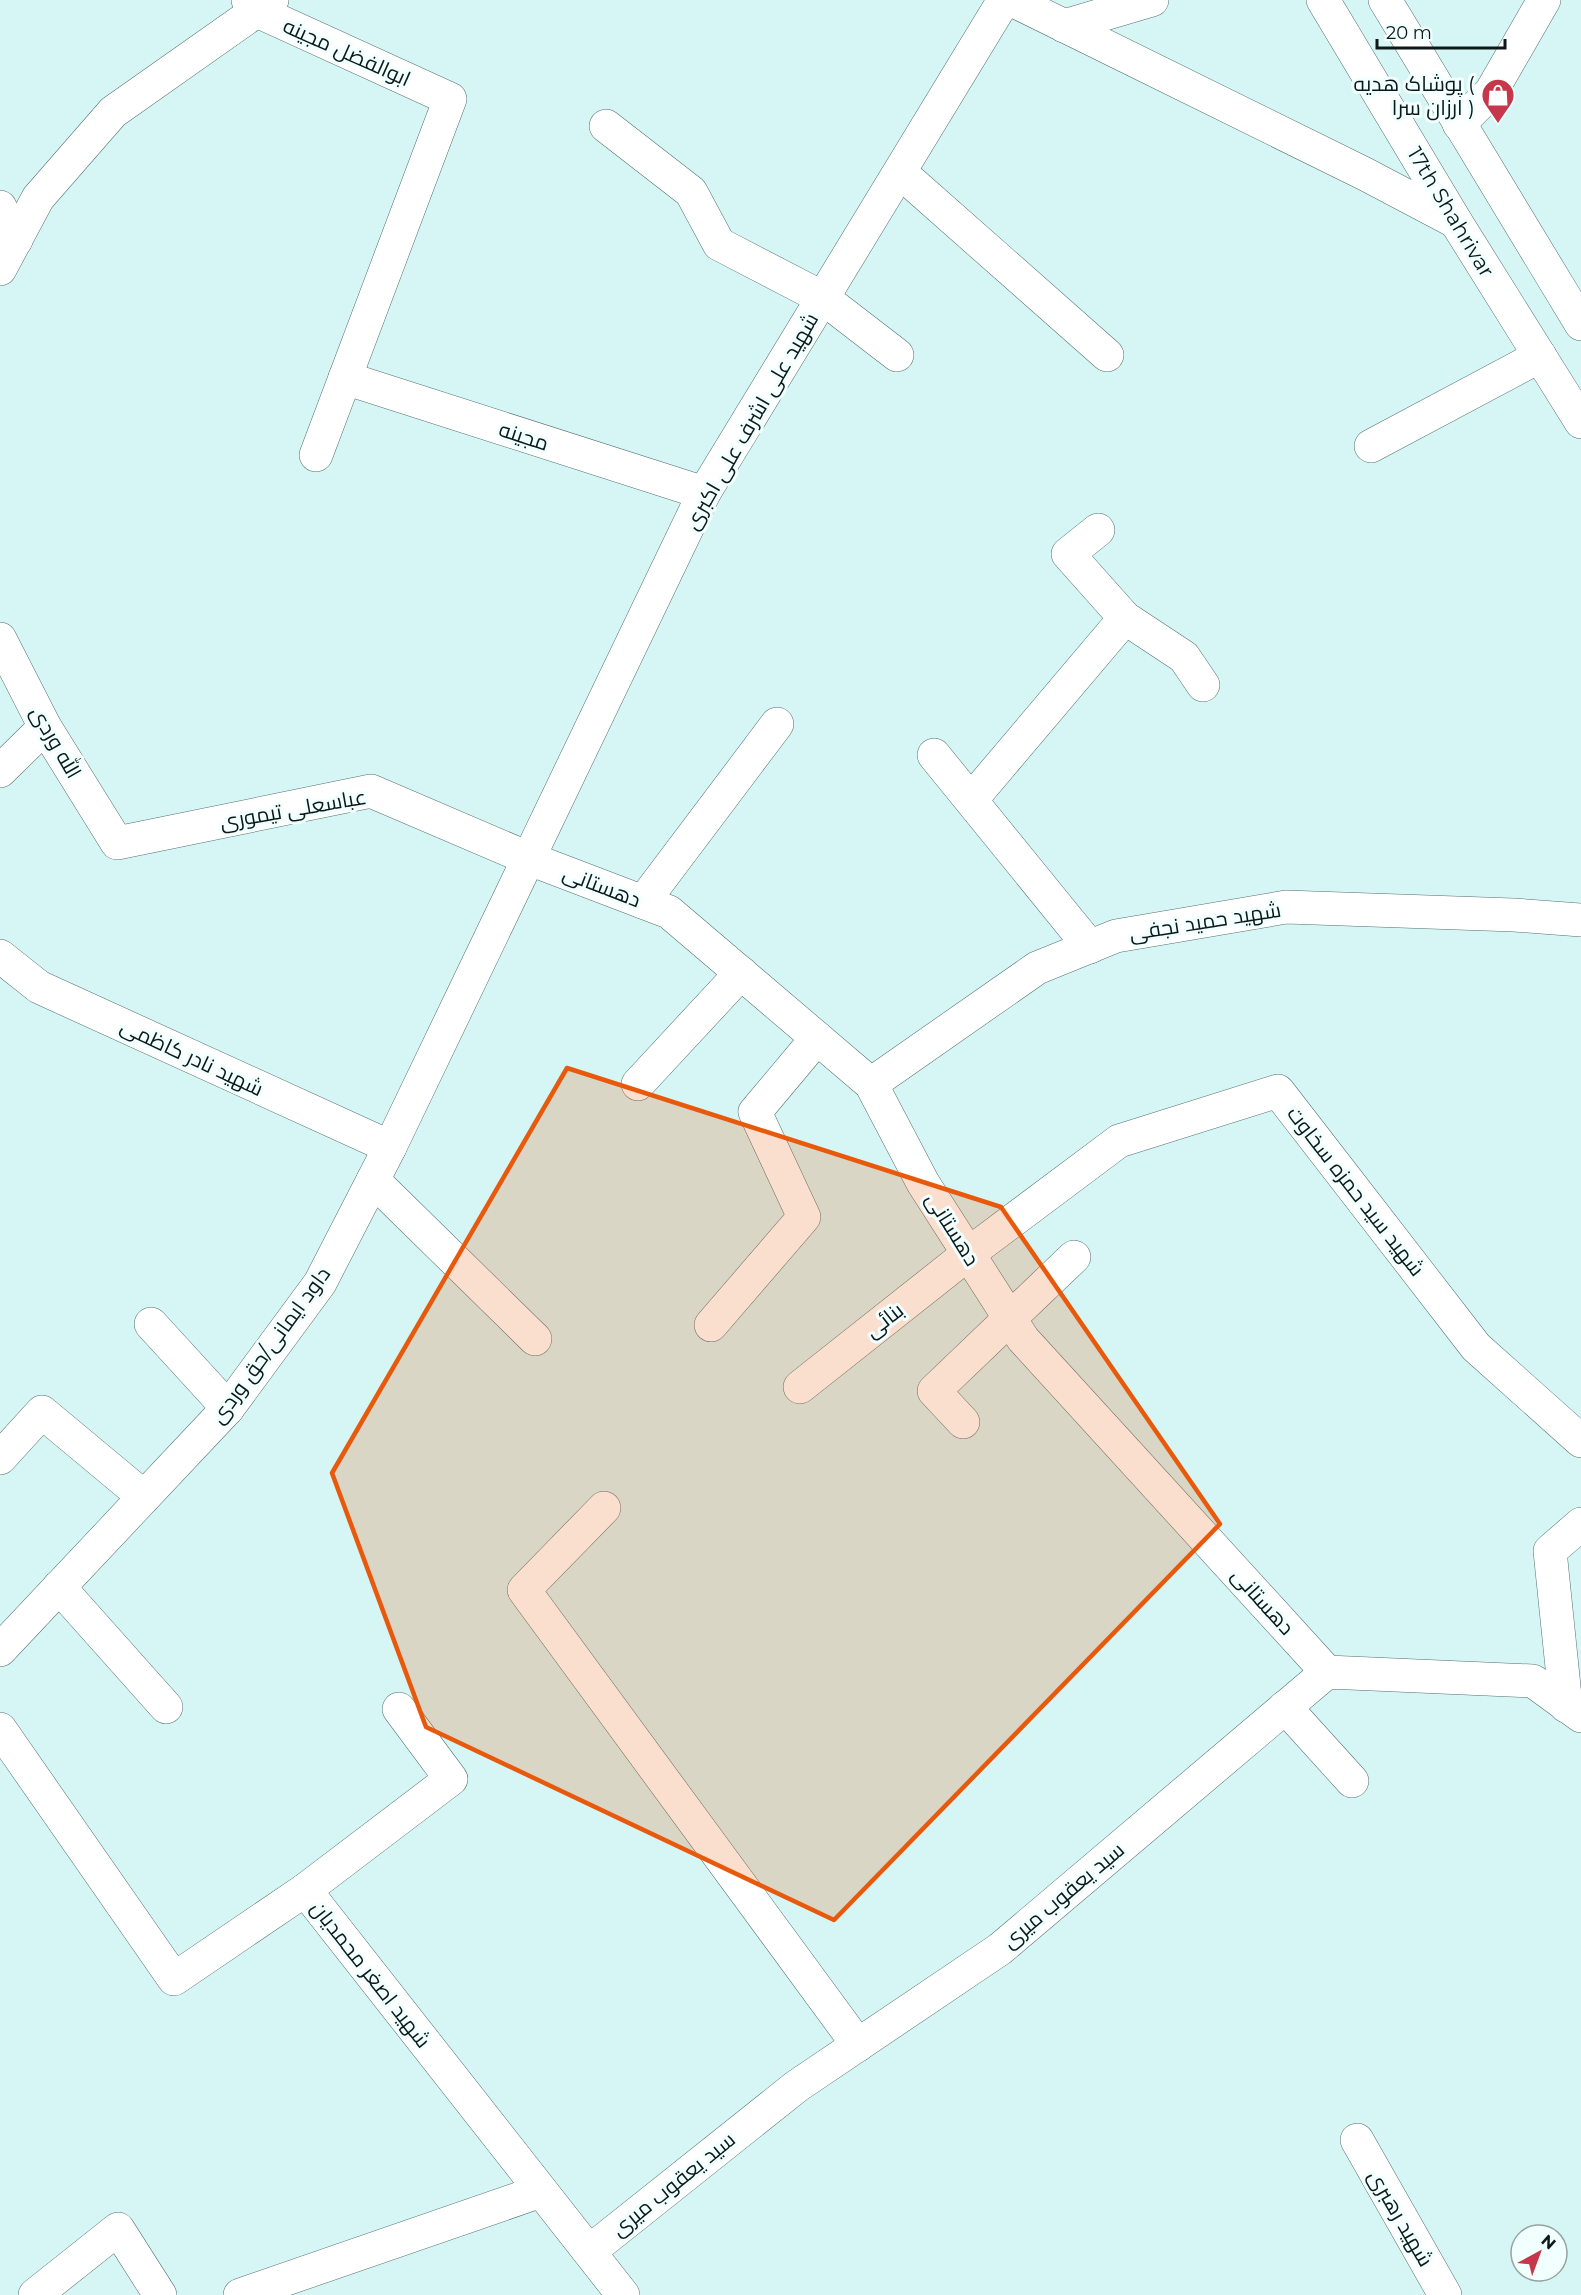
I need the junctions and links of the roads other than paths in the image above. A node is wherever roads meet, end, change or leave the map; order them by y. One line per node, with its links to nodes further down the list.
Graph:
1 (1004, 0): 11 (street, شهید علی اشرف علی اکبری)
2 (1012, 0): 8 (street)
3 (1152, 0): 8 (street)
4 (1323, 0): 13 (street, 17th Shahrivar)
5 (1385, 0): 9 (street)
6 (1544, 0): 9 (street)
7 (259, 4): 14 (street); 21 (street, ابوالفضل مجینه)
8 (1064, 26): 13 (street)
9 (1458, 123): 17 (street)
10 (606, 126): 16 (street)
11 (900, 172): 16 (street, شهید علی اشرف علی اکبری); 19 (street)
12 (0, 207): 14 (street)
13 (1456, 222): 20 (street, 17th Shahrivar)
14 (16, 240): 15 (street)
15 (0, 269)
16 (823, 298): 18 (street); 25 (street, شهید علی اشرف علی اکبری)
17 (1581, 324)
18 (897, 355)
19 (1107, 355)
20 (1540, 356): 22 (street, 17th Shahrivar); 23 (street)
21 (345, 378): 24 (street); 25 (street, مجینه)
22 (1581, 422)
23 (1371, 446)
24 (316, 455)
25 (704, 493): 36 (street, شهید علی اشرف علی اکبری)
26 (1098, 530): 27 (street)
27 (1125, 618): 29 (street); 34 (street)
28 (0, 639): 31 (street, الله وردی)
29 (1203, 685)
30 (777, 724): 37 (street)
31 (45, 727): 33 (street); 35 (street, الله وردی)
32 (934, 755): 34 (street)
33 (0, 771)
34 (971, 800): 39 (street)
35 (117, 843): 36 (street, عباسعلی تیموری)
36 (530, 859): 37 (street, دهستانی); 45 (street, داود ایمانی/حق وردی)
37 (644, 902): 41 (street, دهستانی)
38 (1581, 920): 39 (street, شهید حمید نجفی)
39 (1090, 947): 44 (street, شهید حمید نجفی)
40 (0, 956): 45 (street, شهید نادر کاظمی)
41 (741, 973): 42 (street, دهستانی); 43 (street)
42 (817, 1038): 44 (street, دهستانی); 51 (street)
43 (638, 1084)
44 (871, 1084): 47 (street, دهستانی)
45 (390, 1147): 46 (street, داود ایمانی/حق وردی)
46 (373, 1180): 52 (street); 54 (street, داود ایمانی/حق وردی)
47 (968, 1254): 49 (street, دهستانی); 53 (street, بنائی); 56 (street, شهید سید حمزه سخاوت)
48 (1074, 1257): 49 (street)
49 (1009, 1317): 55 (street); 63 (street, دهستانی)
50 (151, 1324): 54 (street)
51 (711, 1325)
52 (535, 1339)
53 (800, 1387)
54 (228, 1408): 58 (street, داود ایمانی/حق وردی)
55 (963, 1422)
56 (1581, 1441)
57 (0, 1458): 58 (street)
58 (144, 1497): 61 (street, داود ایمانی/حق وردی)
59 (604, 1509): 71 (street)
60 (1581, 1524): 67 (street)
61 (59, 1587): 62 (street, داود ایمانی/حق وردی); 64 (street)
62 (0, 1650)
63 (1327, 1672): 65 (street, سید یعقوب میری); 67 (street)
64 (166, 1707)
65 (1285, 1707): 69 (street); 71 (street, سید یعقوب میری)
66 (399, 1709): 70 (street)
67 (1574, 1711)
68 (0, 1729): 70 (street, شهید اصغر محمدیان)
69 (1352, 1781)
70 (305, 1890): 73 (street, شهید اصغر محمدیان)
71 (858, 2045): 74 (street, سید یعقوب میری)
72 (1357, 2140): 79 (street, شهید رهبری)
73 (541, 2191): 74 (street, شهید اصغر محمدیان); 77 (street)
74 (590, 2251): 78 (street, شهید اصغر محمدیان)
75 (35, 2295): 76 (street)
76 (160, 2295)
77 (240, 2295)
78 (623, 2295)
79 (1445, 2295)

